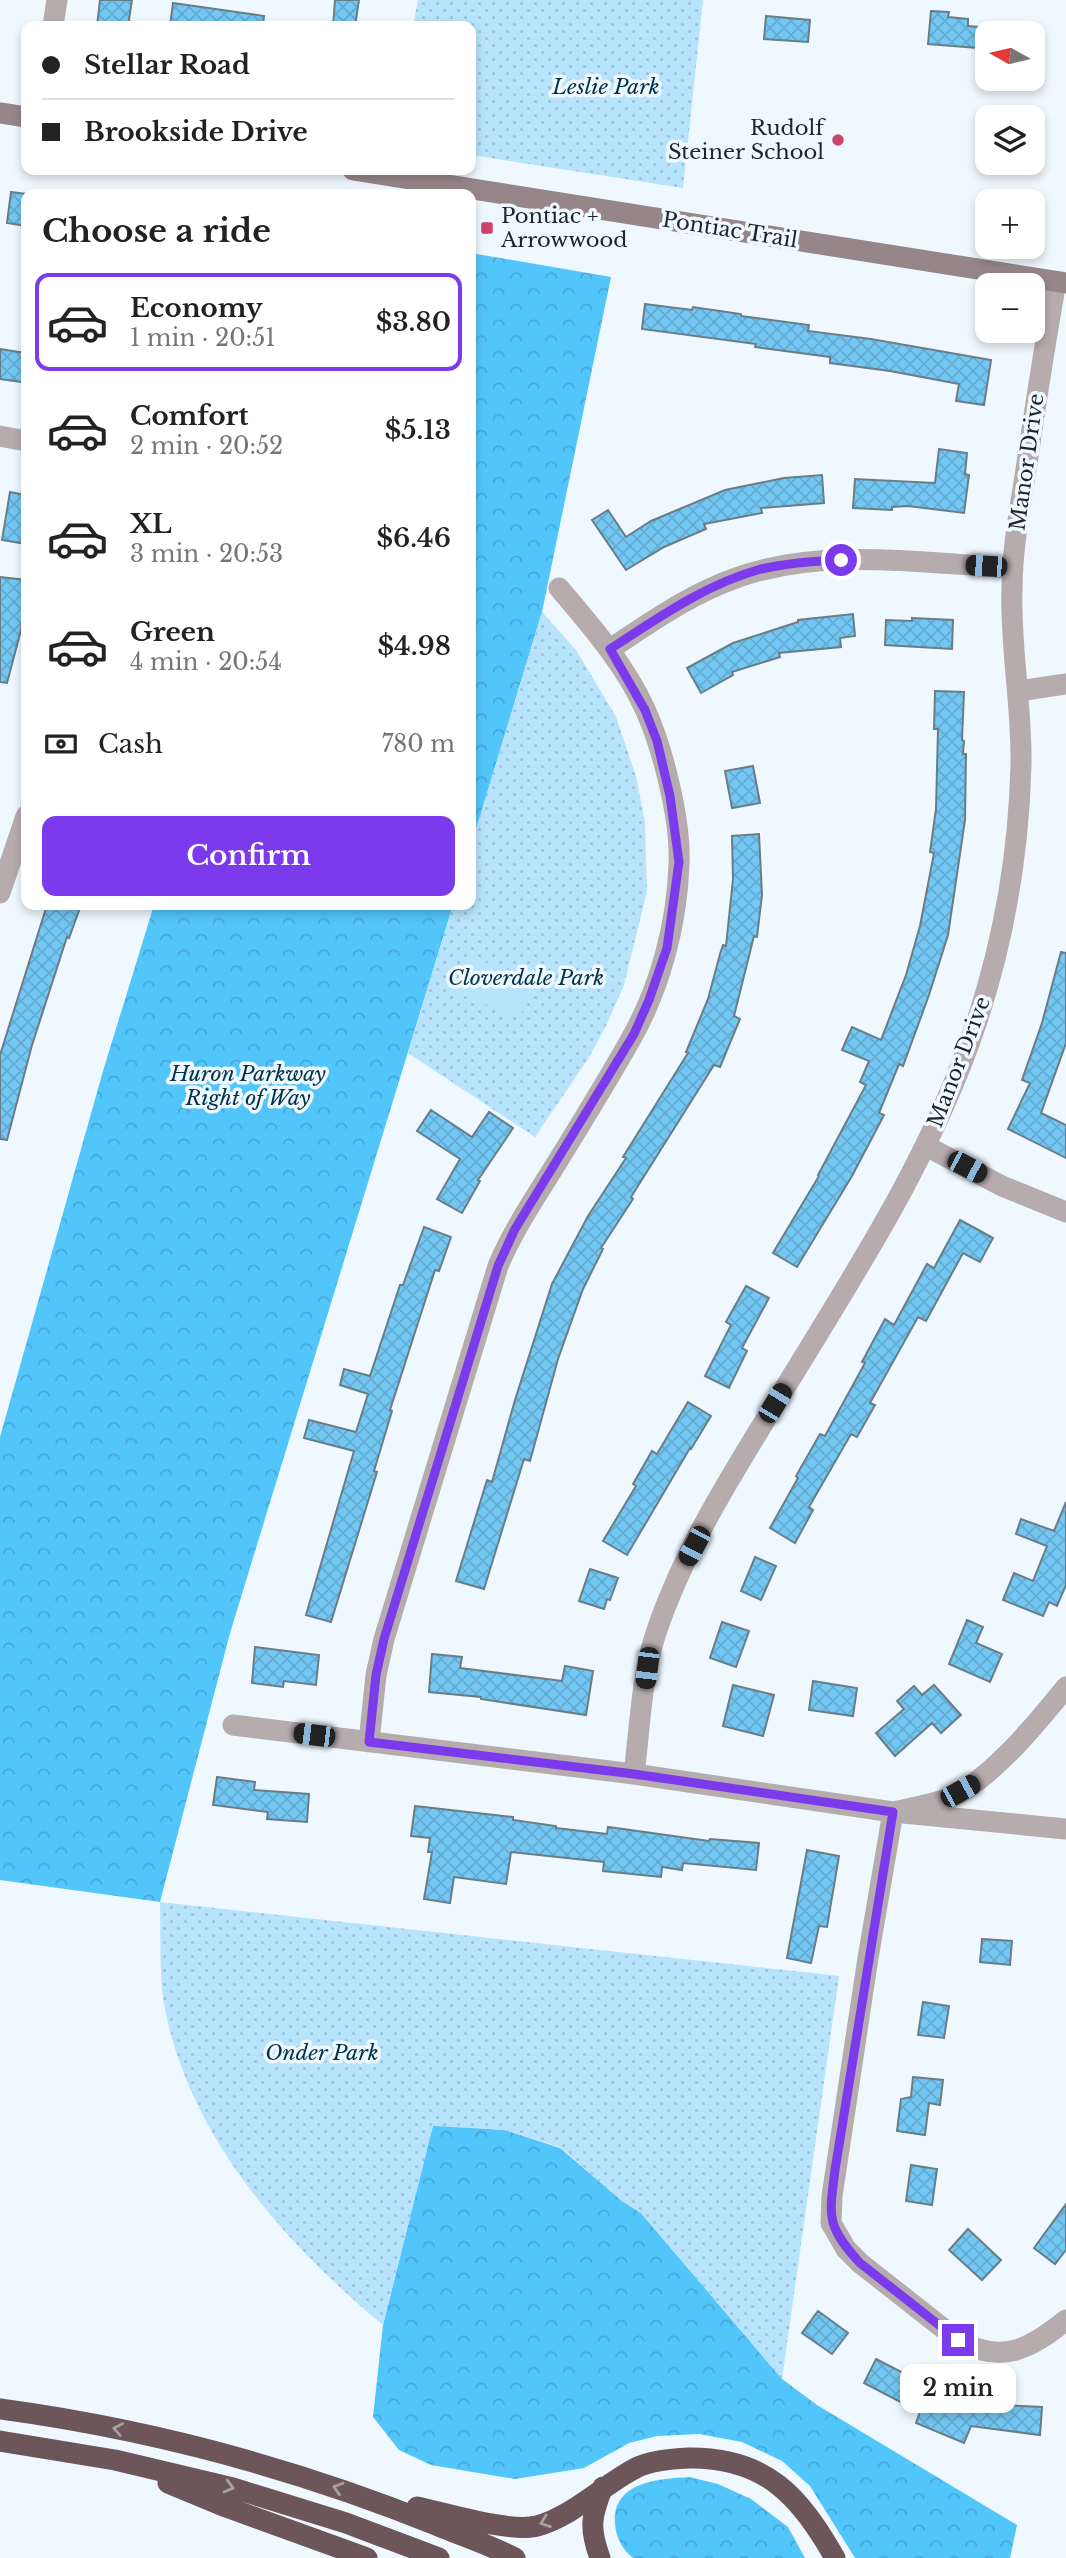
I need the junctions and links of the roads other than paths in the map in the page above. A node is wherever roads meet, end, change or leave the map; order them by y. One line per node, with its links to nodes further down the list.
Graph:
1 (57, 0): 2 (street)
2 (54, 21)
3 (0, 113): 4 (main road)
4 (21, 116)
5 (384, 175): 6 (main road, Pontiac Trail)
6 (472, 189)
7 (476, 190): 8 (main road, Pontiac Trail)
8 (1061, 283): 11 (street, Manor Drive)
9 (0, 436): 10 (street)
10 (21, 440)
11 (1013, 568): 13 (street); 15 (street, Manor Drive)
12 (559, 588): 13 (street)
13 (610, 649): 22 (street)
14 (1066, 684): 15 (street)
15 (1018, 691): 18 (street, Manor Drive)
16 (21, 831): 17 (street)
17 (0, 893)
18 (926, 1146): 19 (street); 23 (street, Manor Drive)
19 (1066, 1212)
20 (1066, 1687): 24 (street)
21 (233, 1726): 22 (street)
22 (369, 1742): 23 (street)
23 (634, 1774): 24 (street)
24 (893, 1812): 25 (street); 26 (street)
25 (1066, 1829)
26 (1066, 2320)
27 (0, 2409): 31 (highway, one-way to 27)
28 (0, 2441): 29 (highway)
29 (114, 2460): 32 (highway); 33 (highway, one-way to 33)
30 (603, 2487): 31 (highway, one-way to 31); 35 (highway); 36 (highway)
31 (365, 2496): 34 (highway)
32 (367, 2558)
33 (439, 2558)
34 (515, 2558)
35 (600, 2558)
36 (835, 2558)

